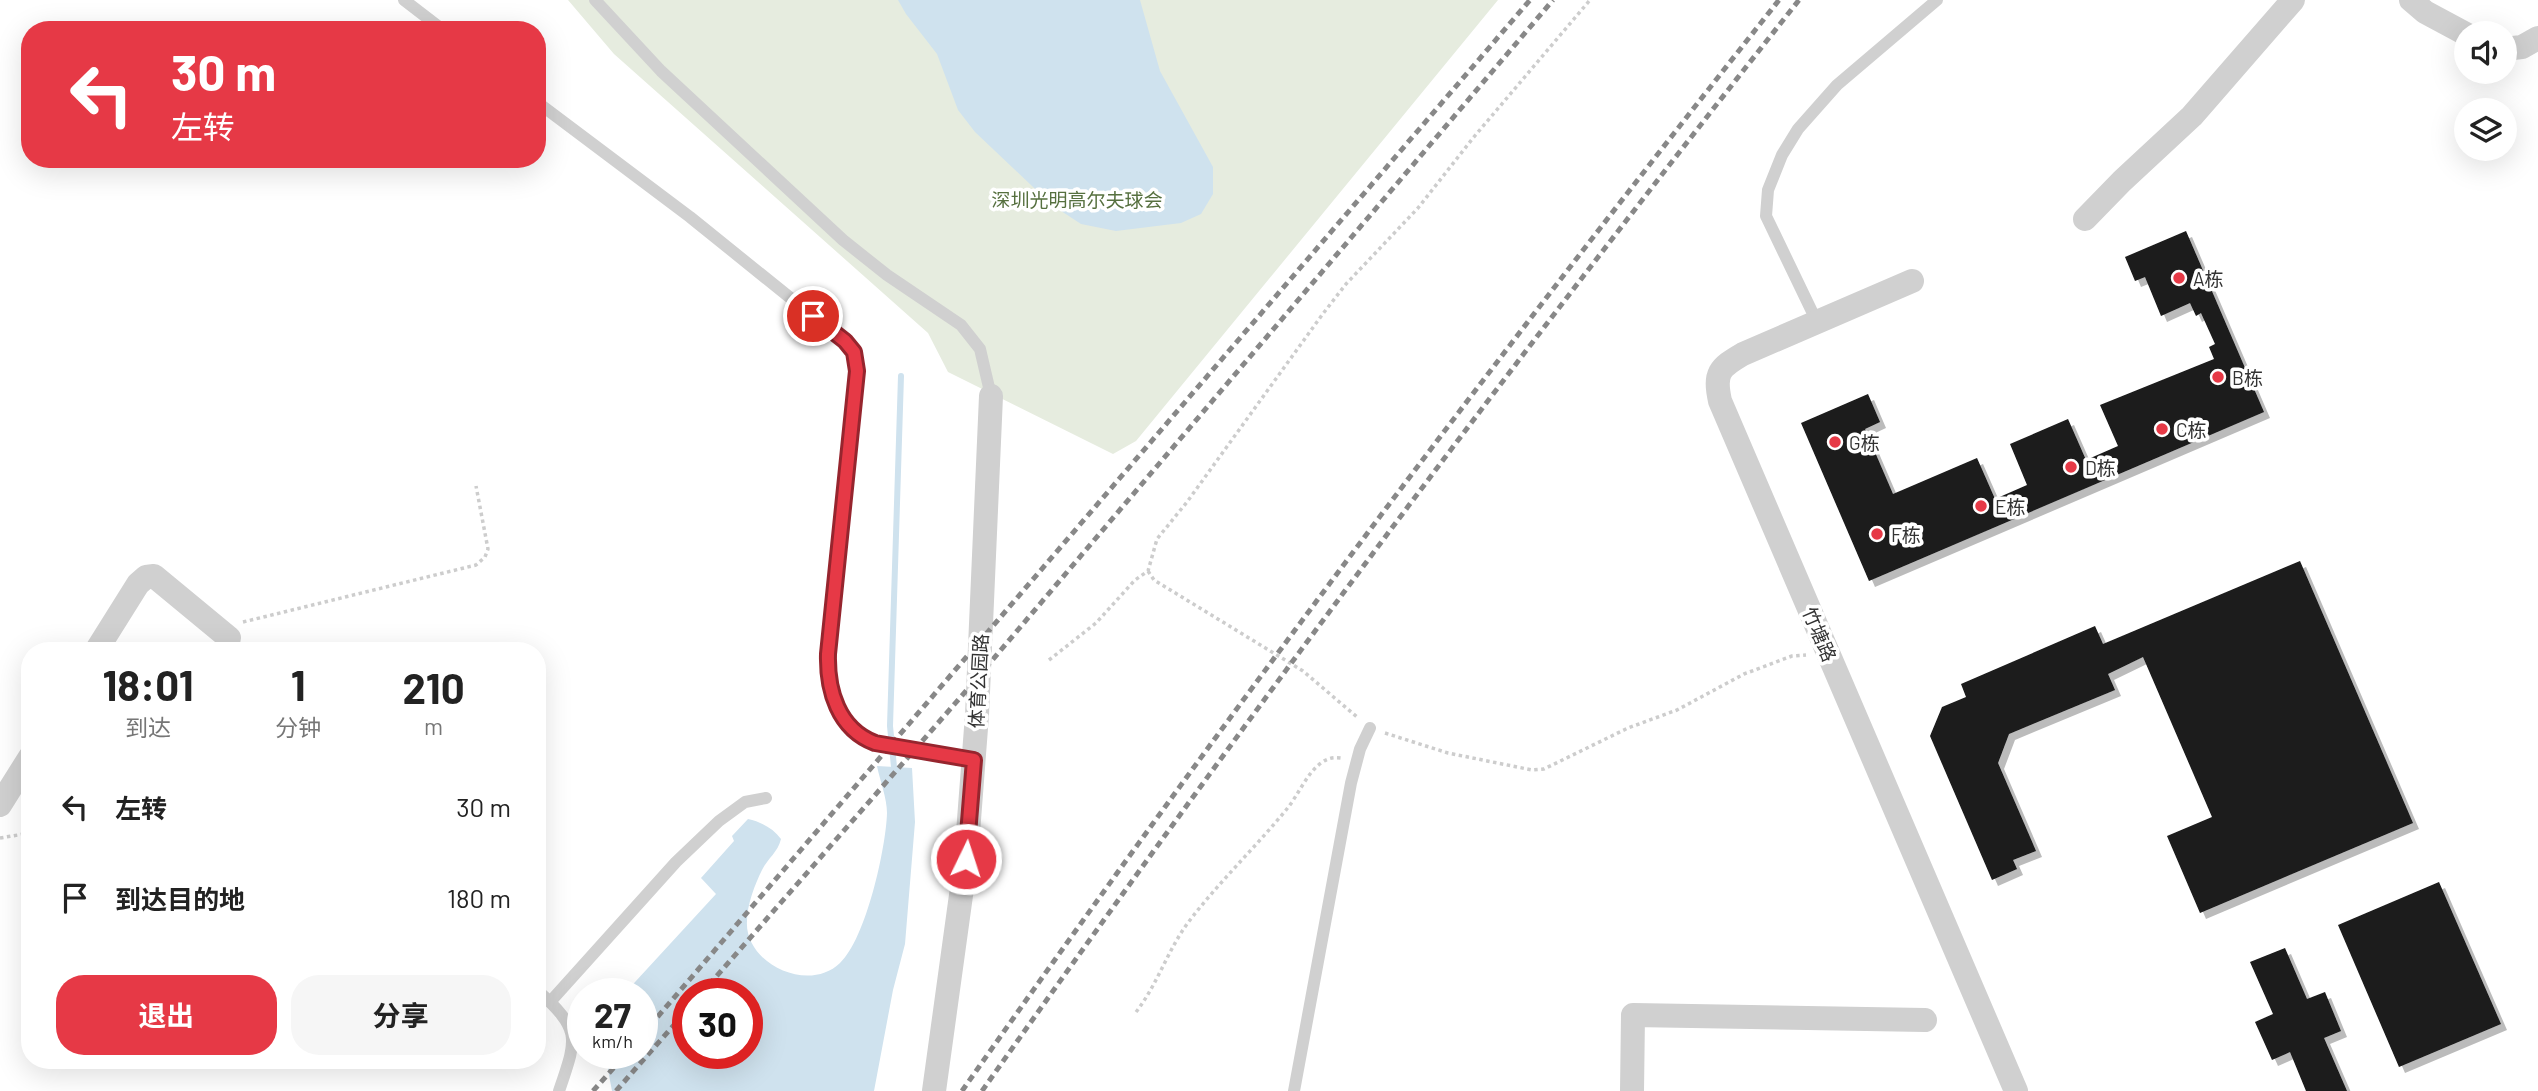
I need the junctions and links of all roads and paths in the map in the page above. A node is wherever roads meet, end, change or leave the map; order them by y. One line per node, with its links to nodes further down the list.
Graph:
1 (404, 0): 7 (lane)
2 (595, 0): 15 (lane)
3 (1590, 0): 17 (path)
4 (1937, 0): 14 (lane)
5 (2293, 0): 12 (street)
6 (2411, 0): 8 (street)
7 (431, 21)
8 (2454, 28)
9 (2538, 38): 10 (street)
10 (2517, 48)
11 (546, 109): 23 (lane)
12 (2085, 219)
13 (1912, 281): 14 (street, 竹塘路)
14 (1817, 322): 20 (street, 竹塘路)
15 (991, 396): 23 (street, 体育公园路)
16 (476, 486): 18 (path)
17 (1148, 571): 21 (path); 22 (path)
18 (223, 633): 19 (street)
19 (102, 642)
20 (1829, 653): 22 (path); 38 (street, 竹塘路)
21 (1049, 660)
22 (1370, 728): 24 (lane)
23 (974, 760): 35 (street, 体育公园路)
24 (1357, 761): 32 (path); 36 (lane)
25 (21, 771): 27 (street)
26 (766, 797): 31 (lane)
27 (0, 805)
28 (21, 835): 29 (path)
29 (0, 838)
30 (546, 998): 31 (lane)
31 (550, 1002): 34 (lane)
32 (1136, 1012)
33 (1925, 1020): 37 (street)
34 (559, 1091)
35 (934, 1091)
36 (1294, 1091)
37 (1632, 1091)
38 (2016, 1091)

